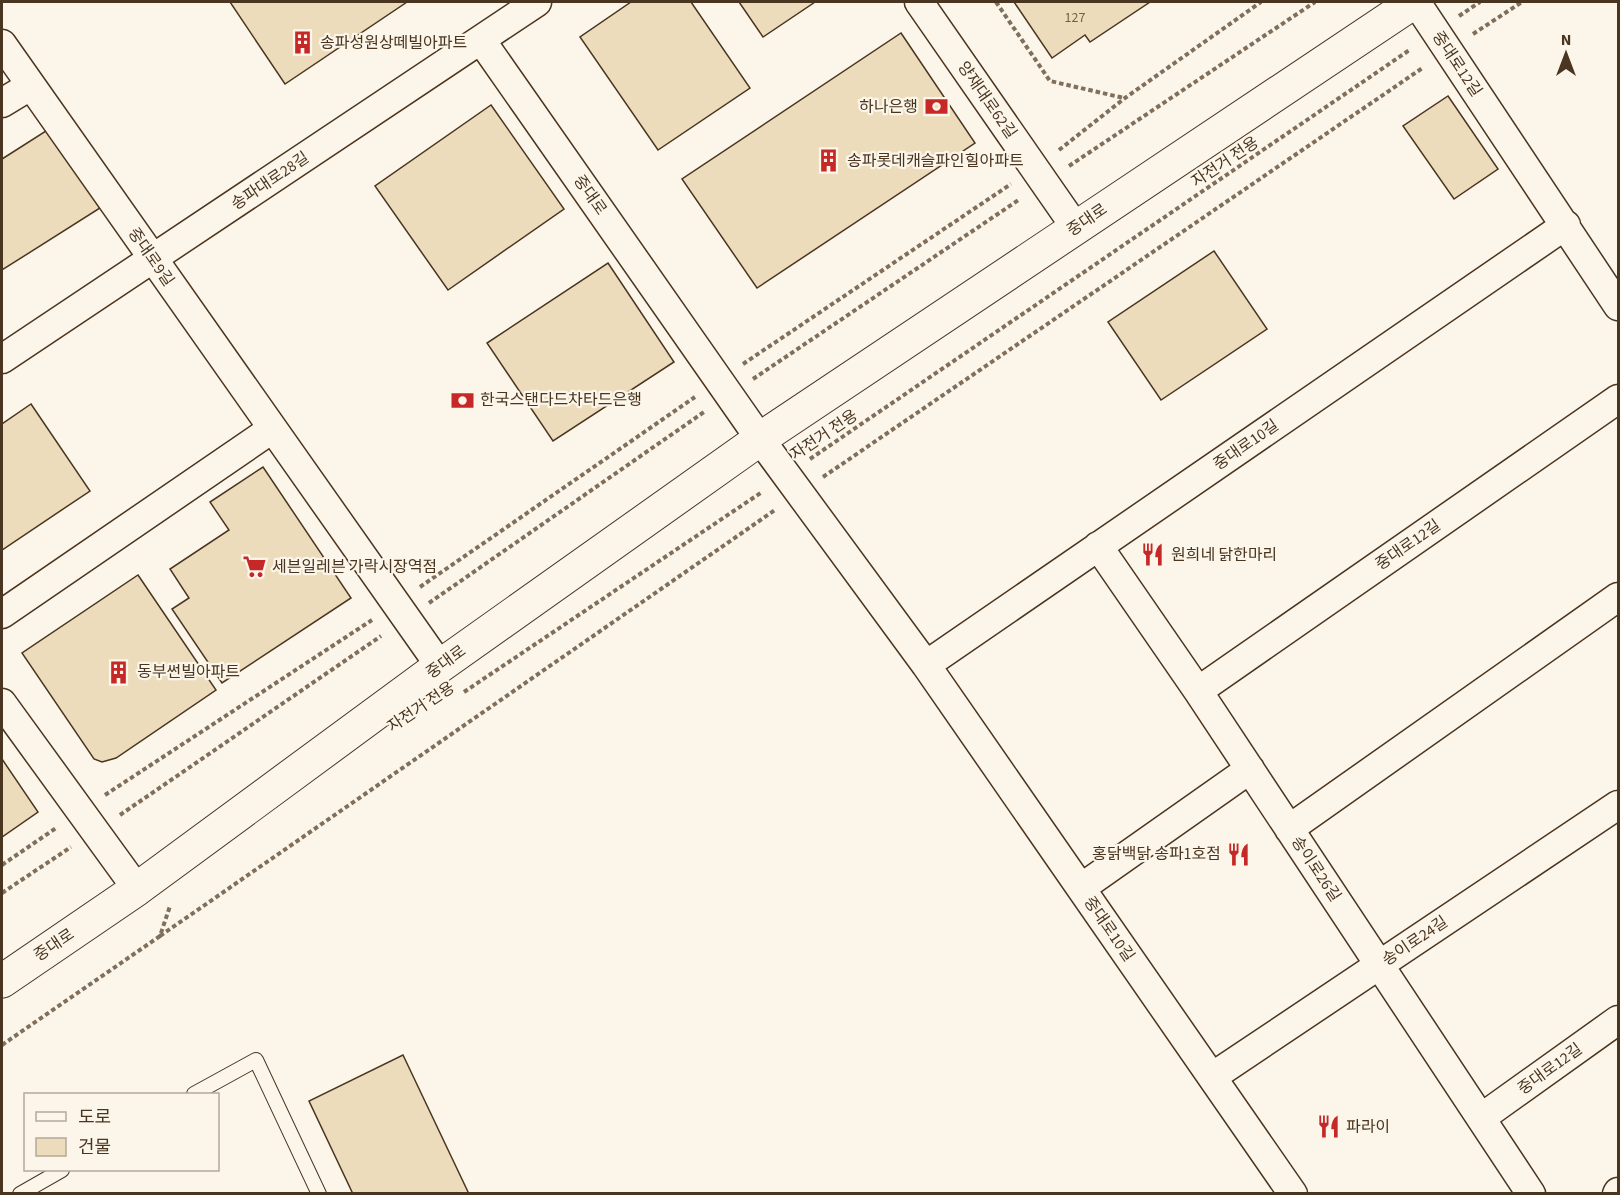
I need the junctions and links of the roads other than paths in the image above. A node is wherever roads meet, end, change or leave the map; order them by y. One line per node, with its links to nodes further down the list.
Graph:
1 (537, 2): 4 (street, 송파대로28길)
2 (919, 2): 9 (street, 양재대로62길)
3 (1415, 2): 8 (street, 중대로12길); 9 (main road, 중대로)
4 (481, 40): 10 (street, 송파대로28길); 15 (street, 중대로)
5 (2, 44): 6 (street, 중대로9길)
6 (30, 86): 7 (street); 10 (street, 중대로9길)
7 (2, 103)
8 (1566, 225): 11 (street, 중대로12길); 16 (street, 중대로10길)
9 (1076, 228): 15 (main road, 중대로)
10 (152, 259): 12 (street, 송파대로28길); 14 (street, 중대로9길)
11 (1618, 306)
12 (2, 359)
13 (1618, 399): 21 (street, 중대로12길)
14 (272, 429): 18 (street); 20 (street, 중대로9길)
15 (760, 439): 19 (street, 중대로10길); 20 (main road, 중대로)
16 (1098, 546): 19 (street, 중대로10길); 21 (street, 송이로26길)
17 (1618, 597): 25 (street)
18 (2, 614)
19 (926, 665): 26 (street, 중대로10길)
20 (440, 666): 27 (main road, 중대로)
21 (1198, 691): 23 (street, 송이로26길)
22 (2, 703): 27 (street)
23 (1250, 769): 25 (street, 송이로26길); 26 (street)
24 (1618, 805): 28 (street, 송이로24길)
25 (1289, 829): 28 (street, 송이로26길)
26 (1081, 888): 31 (street, 중대로10길)
27 (137, 889): 29 (main road, 중대로)
28 (1379, 964): 31 (street, 송이로24길); 33 (street, 송이로26길)
29 (2, 981)
30 (1618, 1020): 33 (street, 중대로12길)
31 (1212, 1077): 37 (street, 중대로10길)
32 (198, 1093): 36 (lane)
33 (1481, 1118): 38 (street, 송이로26길)
34 (60, 1171): 35 (lane)
35 (20, 1194)
36 (319, 1194)
37 (1293, 1194)
38 (1531, 1194)

